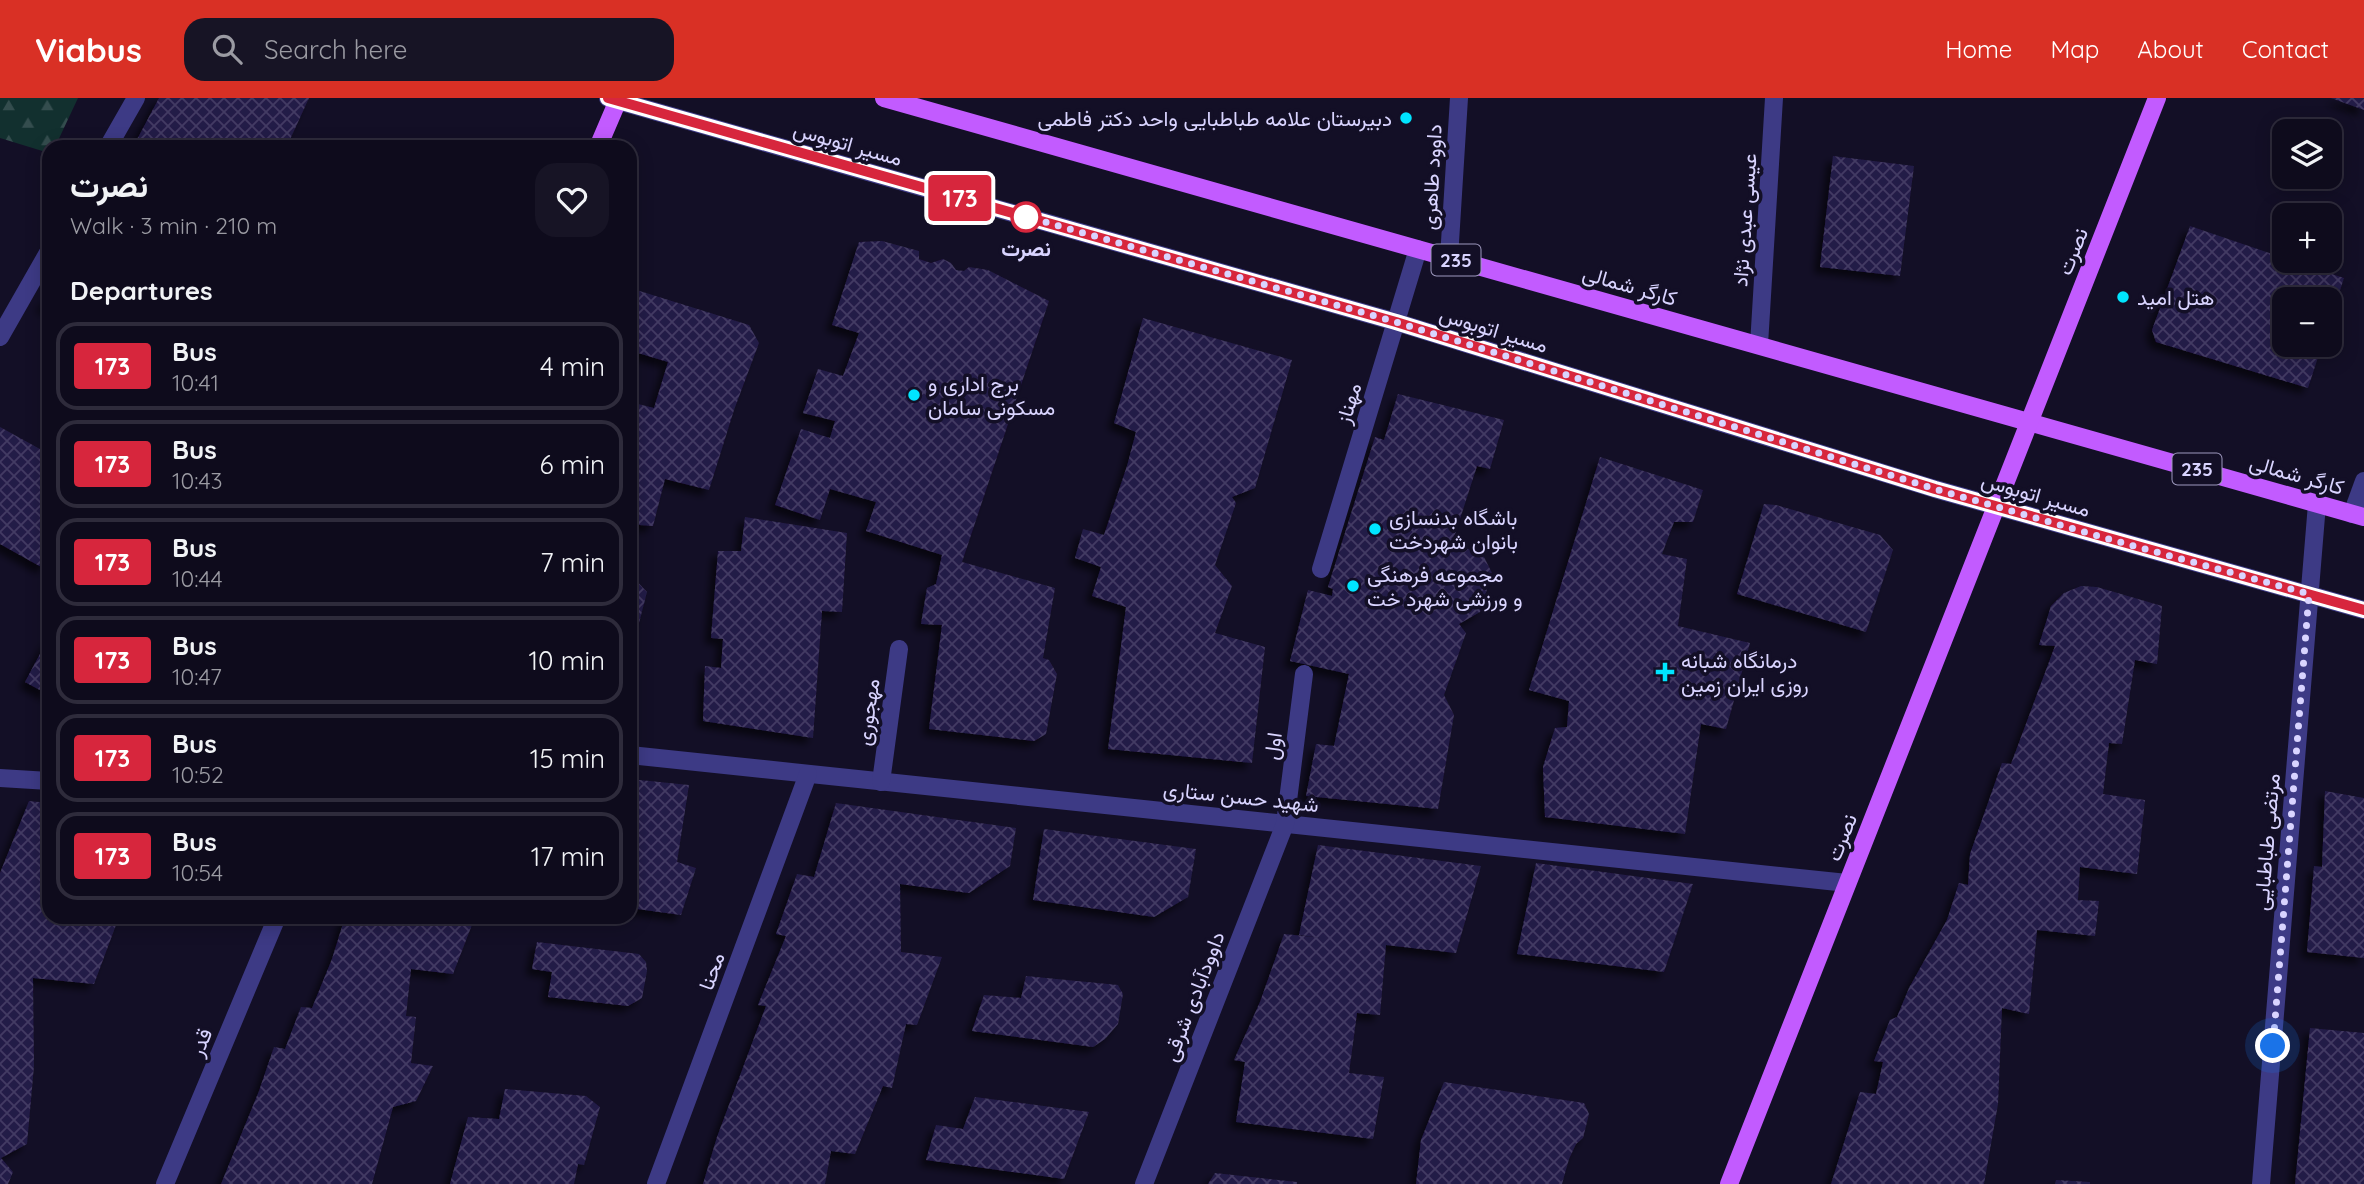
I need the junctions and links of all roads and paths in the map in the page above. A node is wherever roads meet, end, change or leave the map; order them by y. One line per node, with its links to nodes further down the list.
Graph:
1 (136, 98): 7 (street)
2 (884, 98): 9 (main road, کارگر شمالی / 235)
3 (1459, 98): 10 (street, داوود طاهری)
4 (1774, 98): 14 (street, عیسی عبدی نژاد)
5 (2157, 98): 15 (main road, نصرت)
6 (615, 99): 8 (main road); 12 (street, مسیر اتوبوس)
7 (112, 140)
8 (600, 140)
9 (1418, 249): 10 (main road, کارگر شمالی / 235); 12 (street, مهناز)
10 (1449, 258): 14 (main road, کارگر شمالی / 235)
11 (42, 263): 13 (street)
12 (1396, 322): 18 (street, مسیر اتوبوس); 20 (street, مهناز)
13 (0, 337)
14 (1759, 345): 15 (main road, کارگر شمالی / 235)
15 (2029, 421): 17 (main road, کارگر شمالی / 235); 18 (main road, نصرت)
16 (2364, 481): 19 (street)
17 (2318, 504): 19 (main road, کارگر شمالی / 235); 21 (street, مرتضی طباطبایی)
18 (1995, 506): 21 (street, مسیر اتوبوس); 31 (main road, نصرت)
19 (2358, 515)
20 (1321, 569)
21 (2309, 594): 22 (street, مسیر اتوبوس); 37 (street, مرتضی طباطبایی)
22 (2364, 610)
23 (899, 649): 29 (street, مهجوری)
24 (1304, 674): 30 (street, اول)
25 (637, 756): 26 (street, شهید حسن ستاری)
26 (808, 774): 29 (street, شهید حسن ستاری); 34 (street, محنا)
27 (2, 781): 28 (street)
28 (42, 781)
29 (881, 782): 30 (street, شهید حسن ستاری)
30 (1285, 824): 31 (street, شهید حسن ستاری); 35 (street, داوودآبادی شرقی)
31 (1847, 883): 36 (main road, نصرت)
32 (274, 924): 33 (street, قدر)
33 (165, 1184)
34 (656, 1184)
35 (1144, 1184)
36 (1729, 1184)
37 (2261, 1184)

